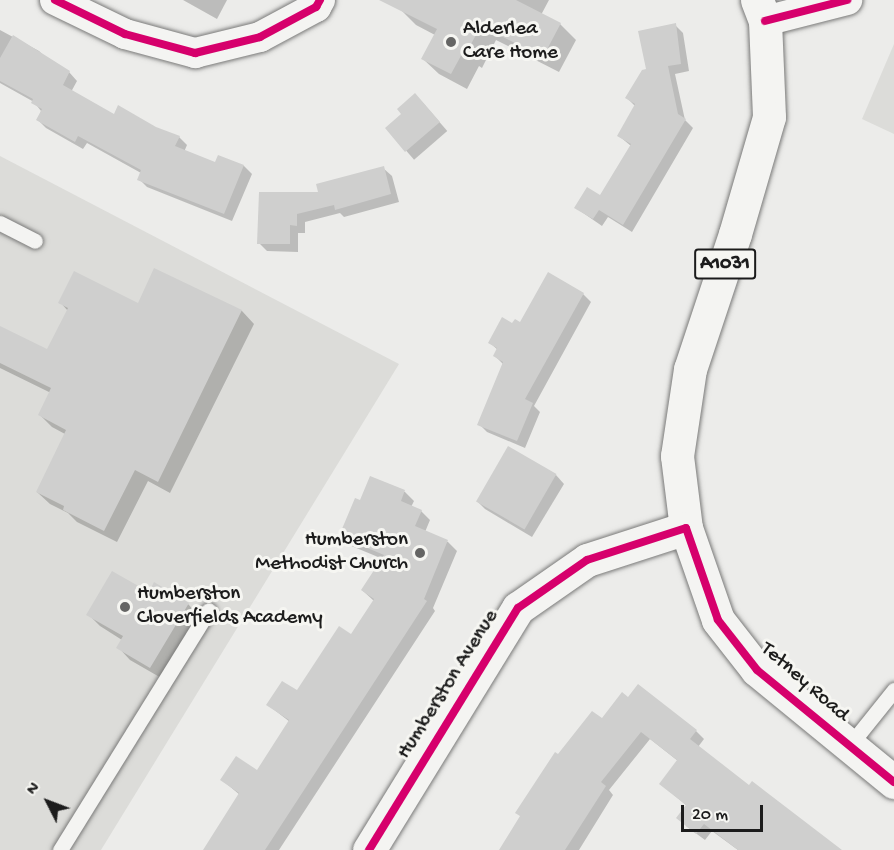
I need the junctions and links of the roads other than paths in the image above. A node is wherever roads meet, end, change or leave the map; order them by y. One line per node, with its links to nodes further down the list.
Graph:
1 (55, 0): 2 (street)
2 (320, 0)
3 (847, 0): 4 (street)
4 (761, 10): 7 (main road, A1031)
5 (0, 223): 6 (lane)
6 (35, 241)
7 (686, 528): 10 (main road, Tetney Road / A1031); 13 (main road, Humberston Avenue)
8 (209, 610): 12 (lane)
9 (894, 690): 10 (lane)
10 (849, 746): 11 (main road, Tetney Road / A1031)
11 (894, 782)
12 (60, 850)
13 (369, 850)

